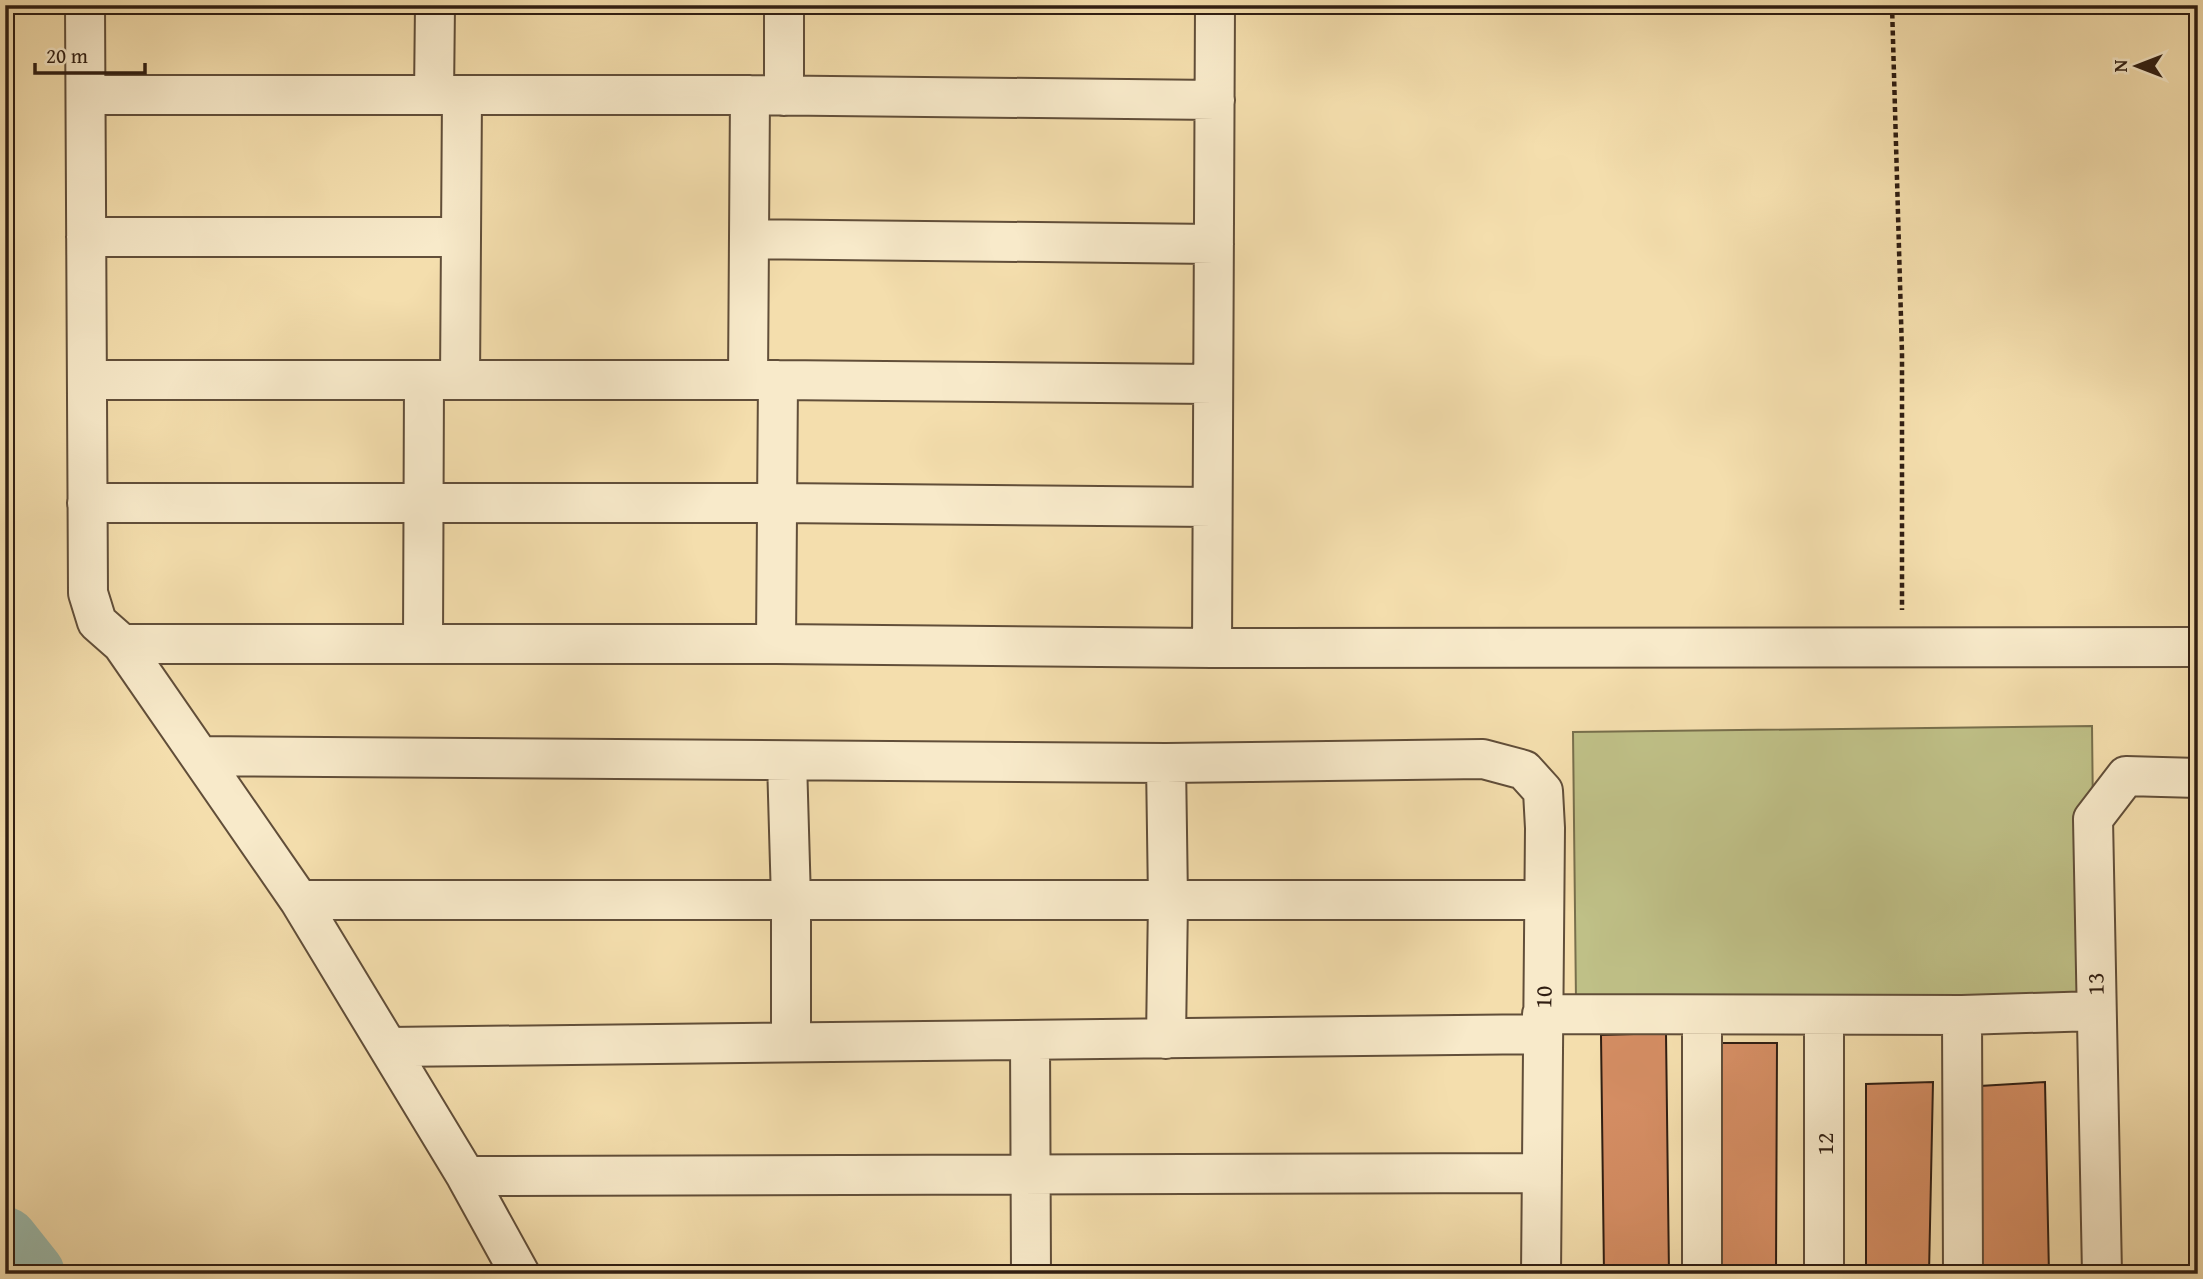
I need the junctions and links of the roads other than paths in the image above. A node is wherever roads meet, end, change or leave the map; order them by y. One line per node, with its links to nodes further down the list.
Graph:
1 (85, 5): 5 (street)
2 (435, 5): 6 (street)
3 (784, 5): 7 (street)
4 (1215, 5): 8 (street)
5 (86, 95): 6 (street); 9 (street)
6 (448, 96): 7 (street); 10 (street)
7 (767, 96): 8 (street); 11 (street)
8 (1215, 100): 12 (street)
9 (86, 237): 10 (street); 13 (street)
10 (461, 237): 14 (street)
11 (750, 239): 12 (street); 15 (street)
12 (1214, 244): 16 (street)
13 (87, 380): 14 (street); 17 (street)
14 (442, 380): 15 (street); 18 (street)
15 (763, 380): 16 (street); 19 (street)
16 (1213, 384): 20 (street)
17 (87, 503): 18 (street); 21 (street)
18 (424, 503): 19 (street); 22 (street)
19 (777, 503): 20 (street); 23 (street)
20 (1212, 507): 25 (street)
21 (122, 643): 22 (street); 26 (street)
22 (423, 643): 23 (street)
23 (776, 643): 25 (street)
24 (2198, 647): 25 (street)
25 (1212, 648)
26 (200, 756): 27 (street, 10); 30 (street)
27 (787, 761): 28 (street, 10); 31 (street)
28 (1166, 763): 32 (street); 33 (street, 10)
29 (2198, 778): 34 (street, 13)
30 (299, 900): 31 (street); 42 (street)
31 (791, 900): 32 (street); 41 (street)
32 (1168, 900): 33 (street); 39 (street)
33 (1544, 900): 38 (street, 10)
34 (2096, 1010): 37 (street); 52 (street, 13)
35 (1702, 1015): 36 (street); 38 (street); 49 (street)
36 (1824, 1015): 37 (street); 50 (street, 12)
37 (1962, 1015): 51 (street)
38 (1542, 1024): 39 (street); 43 (street, 10)
39 (1166, 1039): 40 (street)
40 (1030, 1040): 41 (street); 44 (street)
41 (791, 1042): 42 (street)
42 (388, 1047): 45 (street)
43 (1542, 1173): 44 (street); 48 (street, 10)
44 (1030, 1174): 45 (street); 47 (street)
45 (466, 1176): 46 (street)
46 (520, 1274)
47 (1031, 1274)
48 (1541, 1274)
49 (1702, 1274)
50 (1824, 1274)
51 (1963, 1274)
52 (2102, 1274)

